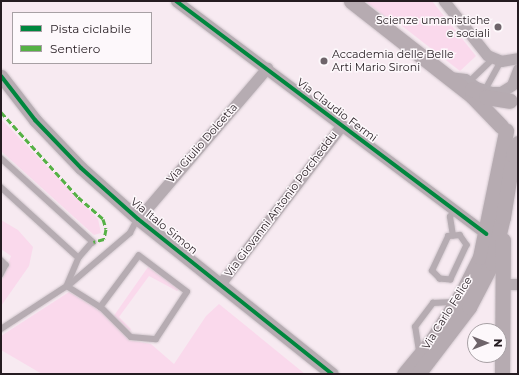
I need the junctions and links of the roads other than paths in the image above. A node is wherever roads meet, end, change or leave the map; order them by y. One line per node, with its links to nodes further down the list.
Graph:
1 (176, 1): 6 (street, Via Claudio Fermi)
2 (351, 1): 9 (main road)
3 (444, 1): 5 (street)
4 (518, 58): 5 (street)
5 (497, 60): 10 (lane); 11 (lane)
6 (267, 68): 13 (street, Via Claudio Fermi); 20 (street, Via Giulio Dolcetta)
7 (518, 69): 11 (street)
8 (1, 76): 20 (street, Via Italo Simon)
9 (449, 77): 10 (street); 12 (main road); 14 (main road)
10 (469, 82): 11 (street)
11 (485, 90)
12 (515, 99): 14 (main road, Via Carlo Felice)
13 (342, 125): 18 (street, Via Claudio Fermi); 26 (street, Via Giovanni Antonio Porcheddu)
14 (508, 130): 21 (main road, Via Carlo Felice)
15 (518, 143): 19 (main road)
16 (1, 158): 23 (lane)
17 (1, 187): 23 (lane)
18 (454, 210): 21 (street, Via Claudio Fermi); 22 (lane)
19 (503, 217): 27 (main road); 35 (main road, Via Carlo Felice)
20 (138, 219): 26 (street, Via Italo Simon); 28 (lane)
21 (486, 234): 29 (main road, Via Carlo Felice)
22 (453, 236): 22 (lane)
23 (79, 258): 28 (lane)
24 (1, 260): 25 (lane)
25 (1, 275)
26 (221, 283): 33 (street, Via Italo Simon)
27 (511, 284): 36 (main road)
28 (67, 286): 30 (lane); 31 (lane)
29 (456, 302): 32 (main road, Via Carlo Felice); 32 (lane)
30 (102, 307): 30 (lane)
31 (1, 329)
32 (419, 355): 34 (main road, Via Carlo Felice)
33 (332, 374)
34 (404, 374)
35 (418, 374)
36 (502, 374)

